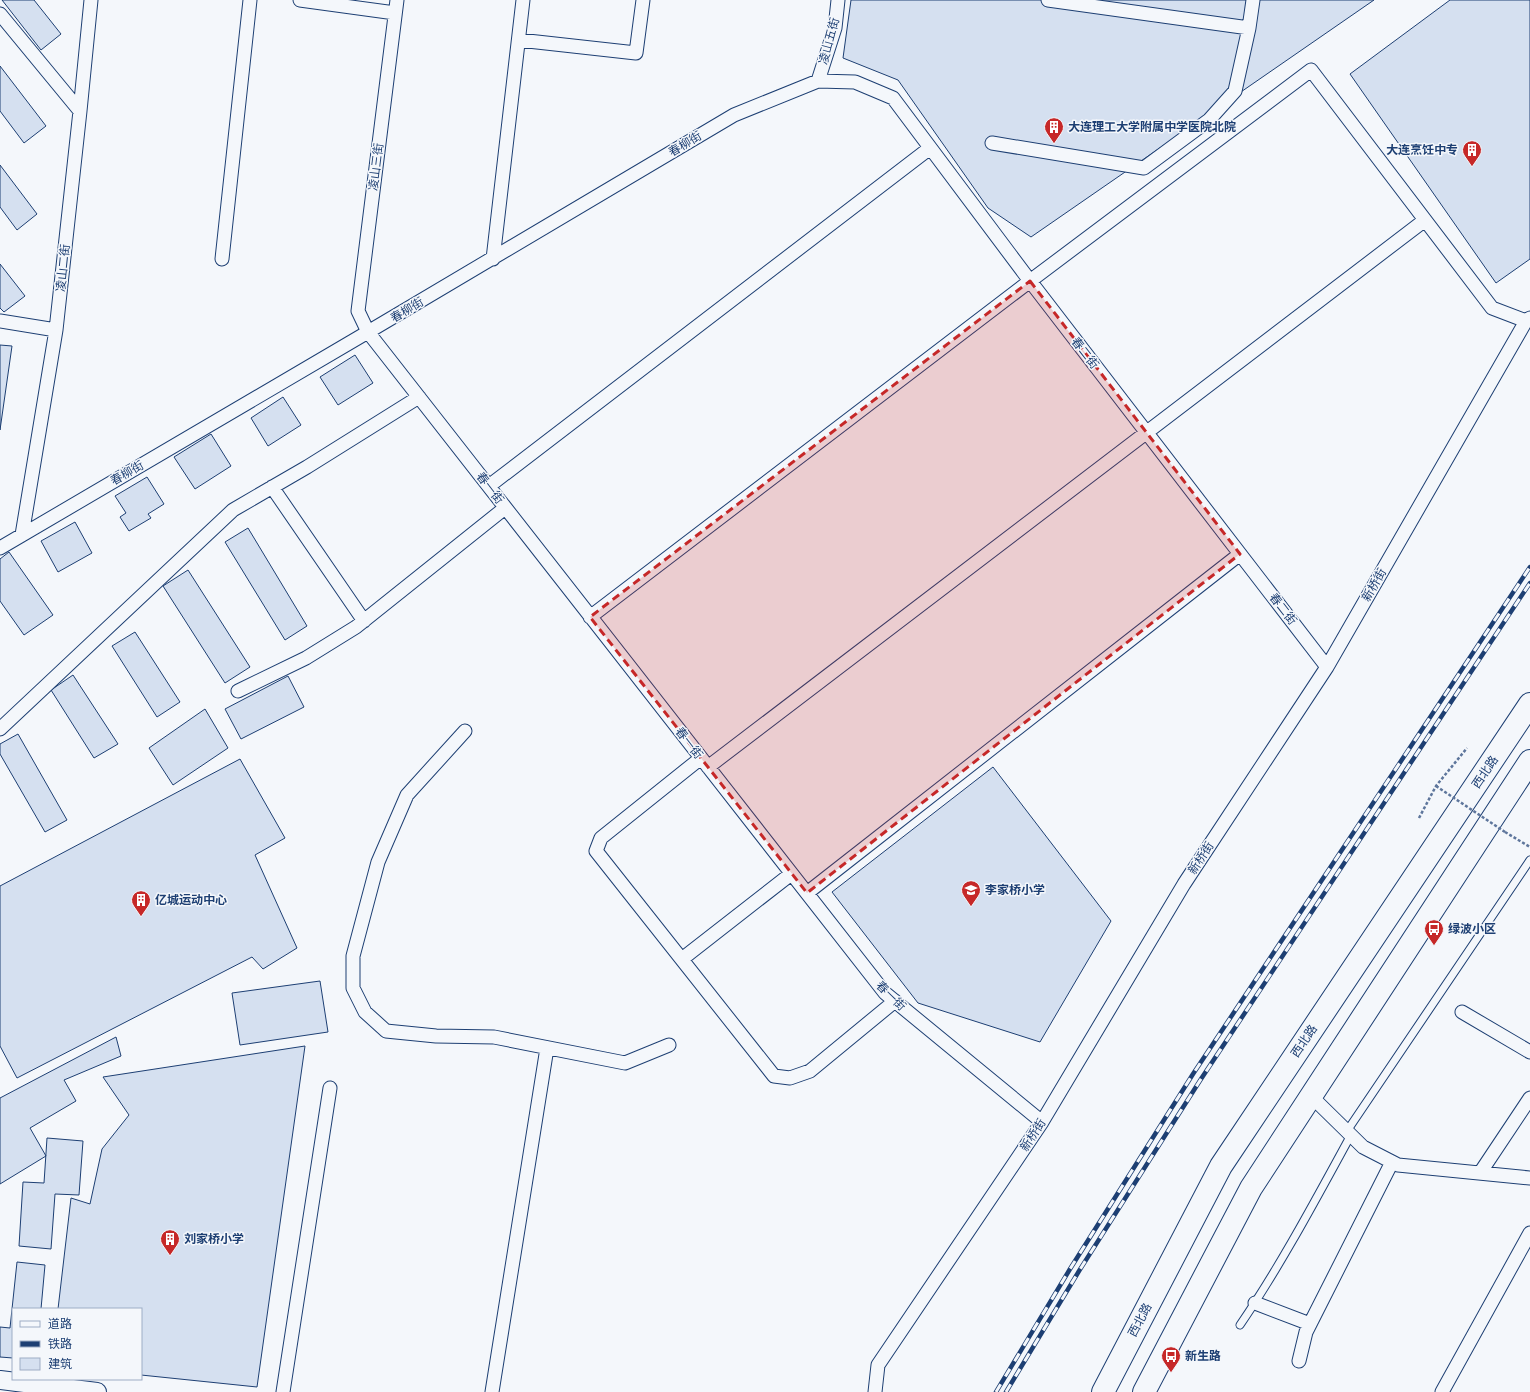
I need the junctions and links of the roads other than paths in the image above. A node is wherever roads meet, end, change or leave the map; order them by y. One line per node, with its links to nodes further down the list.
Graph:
1 (91, 0): 14 (street, 凌山二街)
2 (250, 0): 19 (street)
3 (300, 0): 9 (street)
4 (523, 0): 12 (street)
5 (643, 0): 12 (street)
6 (838, 0): 13 (street, 凌山五街)
7 (1048, 0): 11 (street)
8 (1254, 0): 11 (street)
9 (396, 6): 24 (street, 凌山三街)
10 (0, 14): 14 (street)
11 (1249, 28): 15 (street)
12 (518, 40): 18 (street)
13 (818, 81): 16 (street, 春二街); 18 (street, 春柳街)
14 (80, 111): 23 (street, 凌山二街)
15 (992, 143)
16 (930, 148): 20 (street, 春二街); 27 (street)
17 (1425, 220): 20 (street); 21 (street); 26 (street)
18 (492, 258): 24 (street, 春柳街)
19 (222, 259)
20 (1030, 281): 26 (street, 春二街); 33 (street)
21 (1528, 319): 35 (street, 新桥街)
22 (0, 321): 23 (street)
23 (56, 330): 30 (street, 凌山二街)
24 (368, 332): 25 (street, 春一街); 30 (street, 春柳街)
25 (419, 397): 27 (street, 春一街); 28 (street)
26 (1146, 432): 32 (street, 春二街); 41 (street)
27 (489, 486): 29 (street, 春一街)
28 (272, 487): 34 (street); 38 (street)
29 (505, 508): 33 (street, 春一街); 34 (street)
30 (22, 535): 31 (street, 春柳街)
31 (0, 548)
32 (1240, 554): 35 (street, 春二街); 44 (street)
33 (590, 617): 41 (street, 春一街)
34 (364, 621): 36 (street)
35 (1327, 667): 54 (street, 新桥街)
36 (238, 691)
37 (1530, 704): 69 (highway, 西北路)
38 (0, 729)
39 (466, 731): 49 (street)
40 (1530, 761): 52 (highway)
41 (705, 763): 43 (street, 春一街); 45 (street)
42 (1530, 860): 55 (lane)
43 (791, 874): 44 (street, 春一街); 45 (street)
44 (807, 893): 46 (street, 春一街)
45 (682, 959): 46 (street)
46 (895, 1002): 54 (street, 春一街)
47 (1462, 1012): 50 (street)
48 (670, 1045): 49 (street)
49 (547, 1048): 67 (street)
50 (1530, 1052)
51 (330, 1088): 66 (street)
52 (1311, 1096): 55 (street); 70 (highway)
53 (1530, 1098): 57 (street)
54 (1042, 1122): 68 (street, 新桥街)
55 (1349, 1133): 56 (street); 60 (lane)
56 (1392, 1162): 57 (street); 61 (street)
57 (1480, 1173): 58 (street)
58 (1530, 1178)
59 (1530, 1233): 71 (street)
60 (1255, 1303): 61 (street); 62 (lane)
61 (1310, 1324): 63 (street)
62 (1240, 1325)
63 (1299, 1361)
64 (0, 1380): 65 (main road)
65 (97, 1392)
66 (283, 1392)
67 (492, 1392)
68 (875, 1392)
69 (1103, 1392)
70 (1144, 1392)
71 (1442, 1392)

